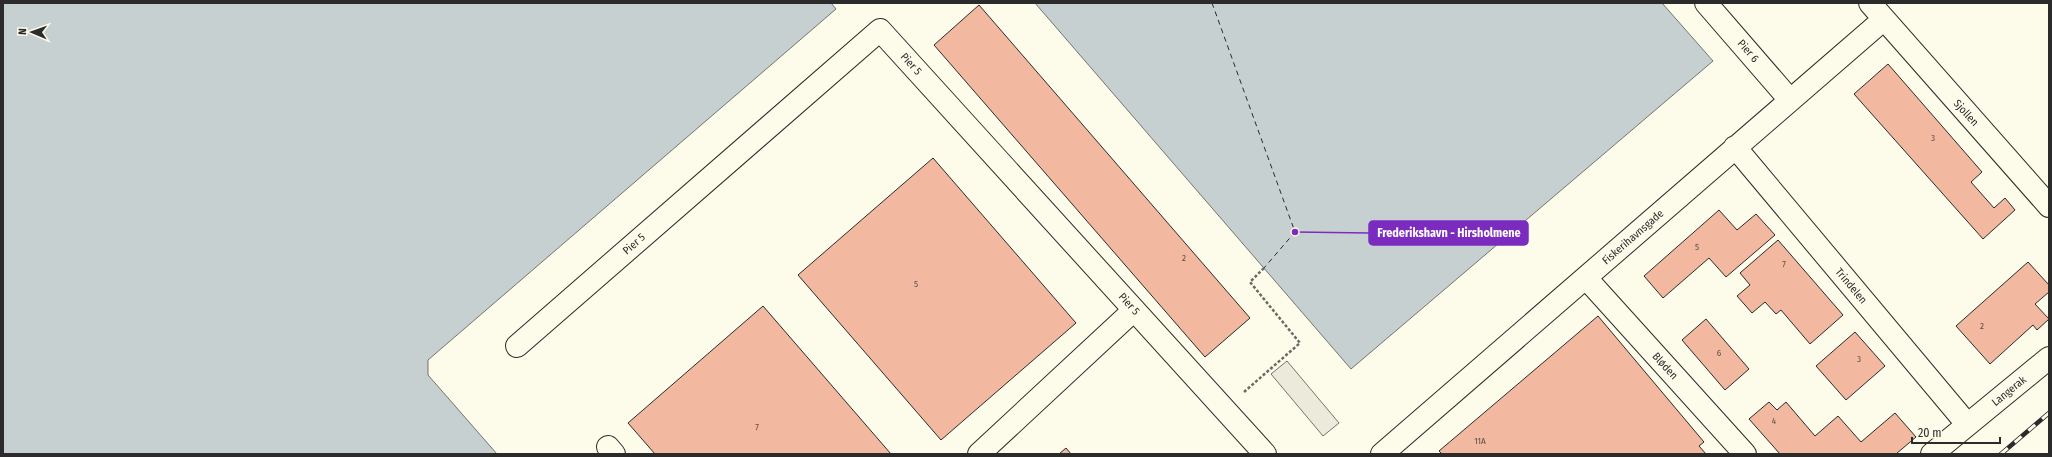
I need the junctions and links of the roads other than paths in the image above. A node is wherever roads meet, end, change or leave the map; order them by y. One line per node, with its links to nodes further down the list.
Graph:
1 (1706, 3): 4 (street, Pier 6)
2 (1870, 3): 3 (street, Sjollen)
3 (1884, 20): 4 (street, Fiskerihavnsgade); 6 (street, Sjollen)
4 (1790, 100): 5 (street, Fiskerihavnsgade)
5 (1735, 147): 7 (street, Fiskerihavnsgade); 11 (street, Trindelen)
6 (2049, 206)
7 (1586, 278): 14 (street, Fiskerihavnsgade); 15 (street, Bløden)
8 (1134, 310): 9 (street, Pier 5); 12 (street); 13 (street, Pier 5)
9 (517, 346)
10 (2049, 358): 11 (street, Langerak)
11 (1967, 424): 16 (street, Langerak)
12 (979, 454)
13 (1265, 454)
14 (1382, 454)
15 (1745, 454)
16 (1932, 454)

